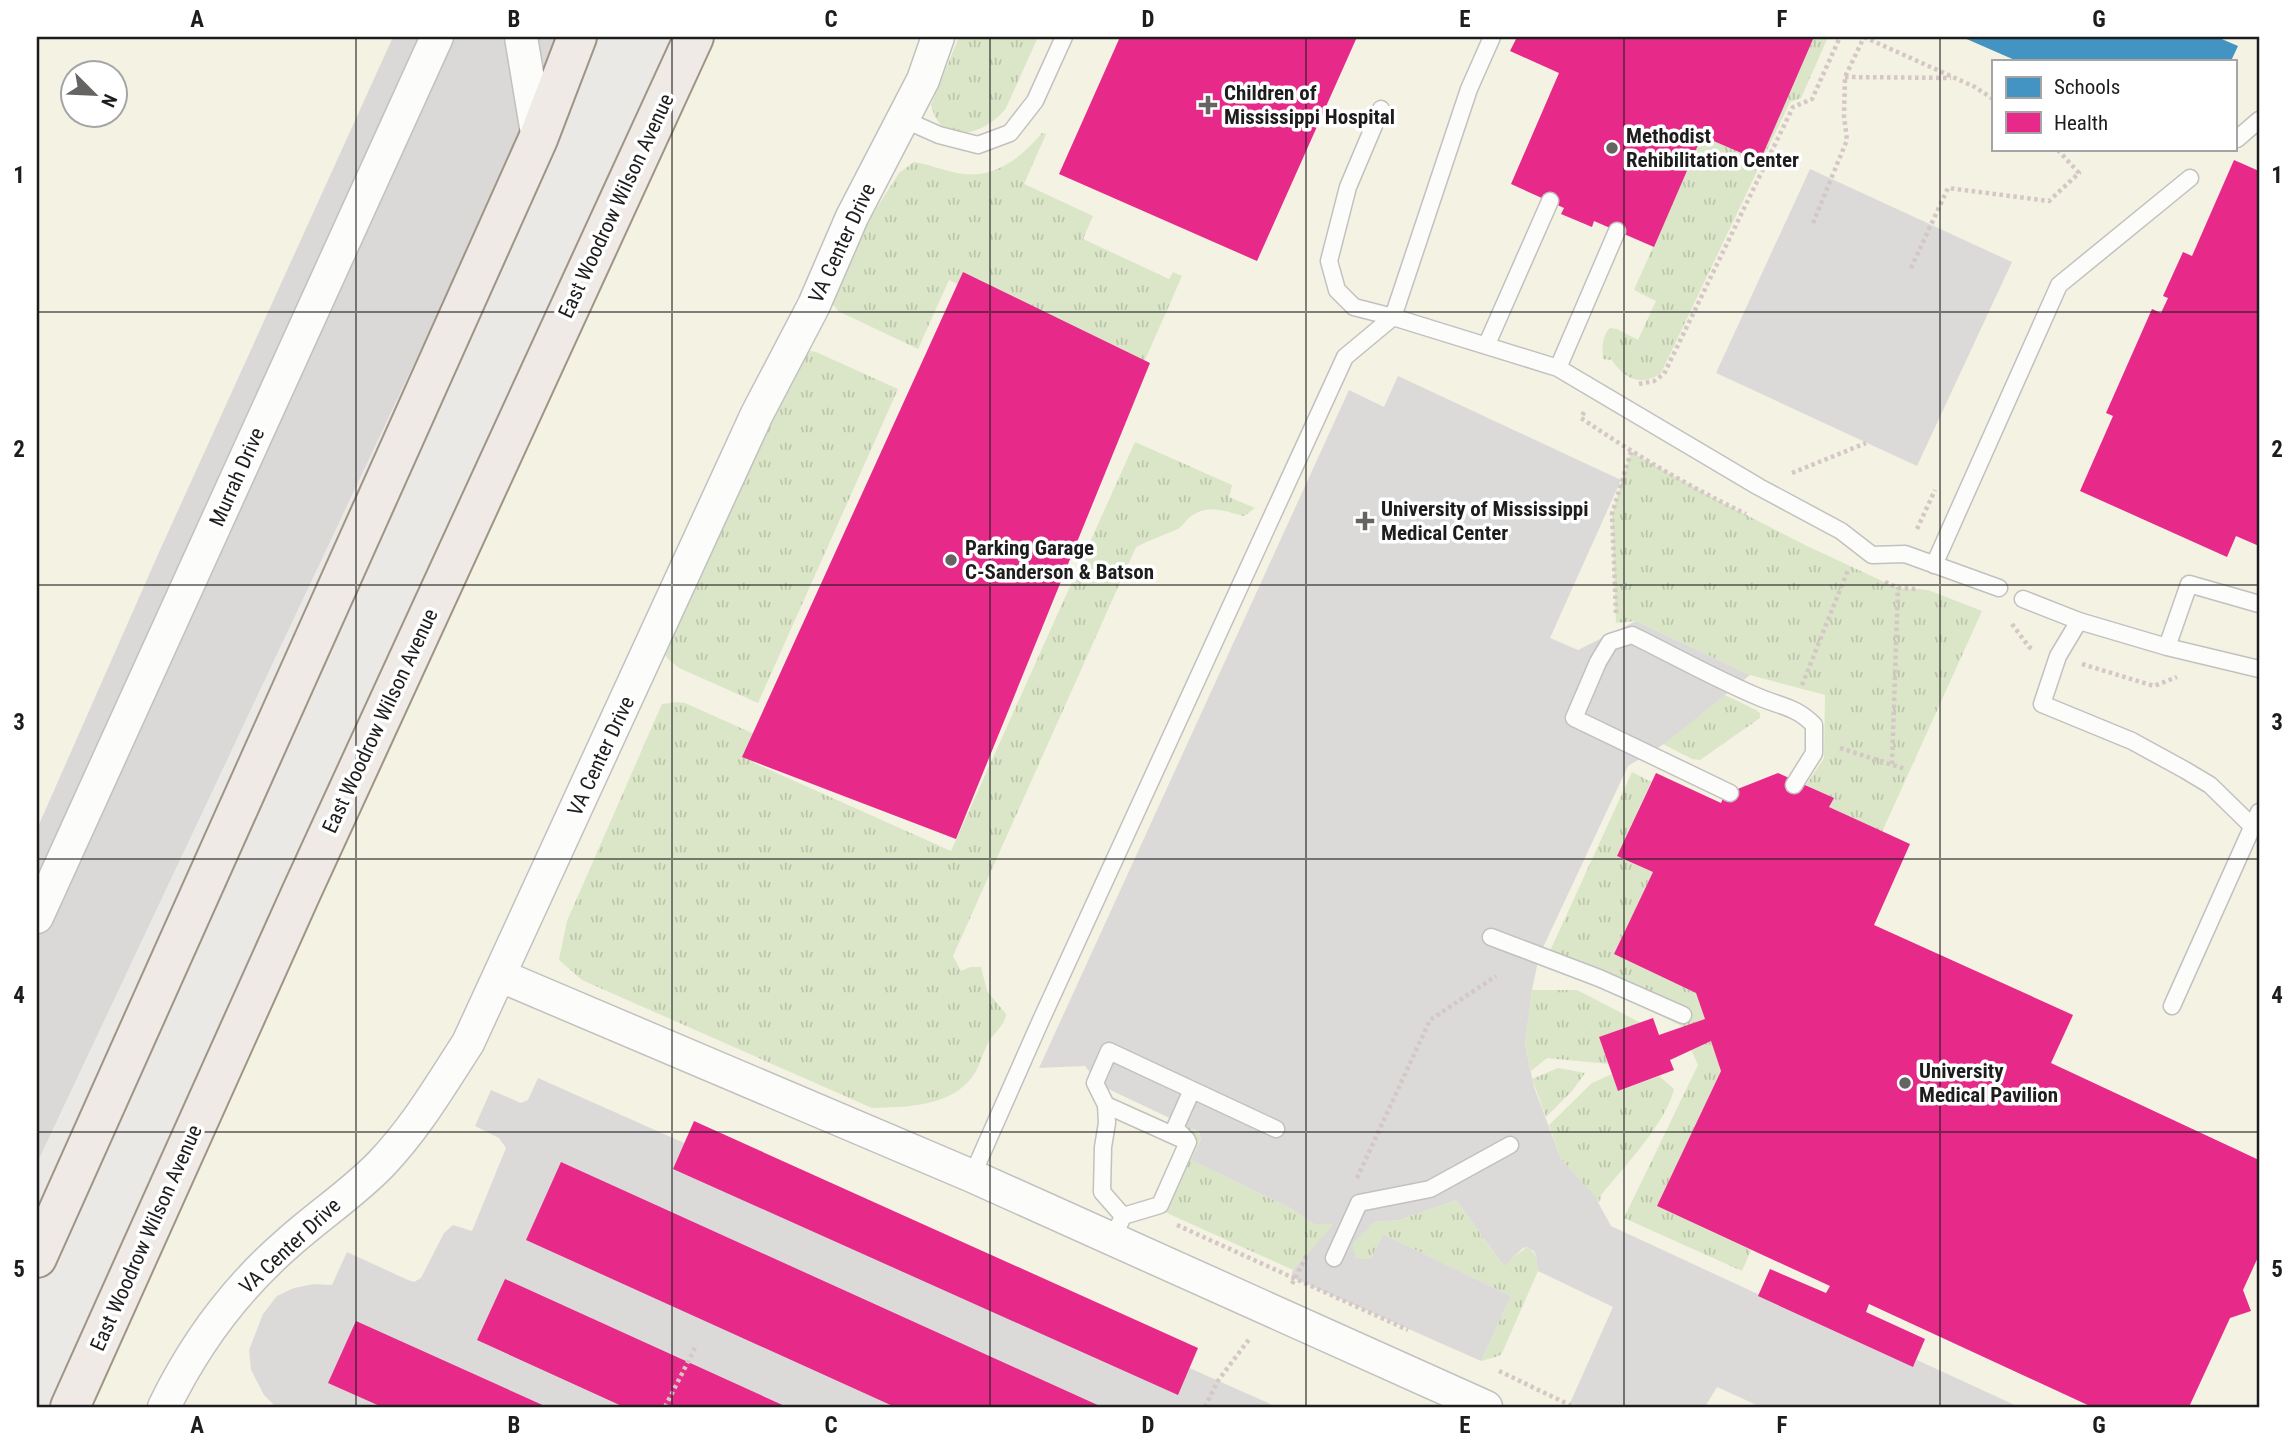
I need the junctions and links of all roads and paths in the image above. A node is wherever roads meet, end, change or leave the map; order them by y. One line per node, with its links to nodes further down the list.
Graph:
1 (437, 37): 47 (street, Murrah Drive)
2 (521, 37): 16 (street)
3 (577, 37): 16 (main road)
4 (694, 37): 65 (main road, East Woodrow Wilson Avenue)
5 (938, 37): 14 (street, VA Center Drive)
6 (1064, 37): 14 (lane)
7 (1492, 37): 24 (lane)
8 (1840, 37): 27 (path)
9 (1864, 37): 10 (path); 11 (path)
10 (1845, 77): 11 (path); 21 (path)
11 (1956, 78): 12 (path)
12 (1992, 98)
13 (1381, 109): 24 (lane)
14 (903, 119): 49 (street, VA Center Drive)
15 (2259, 120): 17 (lane)
16 (538, 139): 60 (main road)
17 (2237, 139)
18 (2058, 150): 23 (path)
19 (2190, 178): 31 (lane)
20 (1550, 201): 25 (lane)
21 (1813, 223)
22 (1617, 231): 26 (lane)
23 (1912, 268)
24 (1393, 317): 25 (lane); 57 (lane)
25 (1487, 344): 26 (lane)
26 (1558, 368): 27 (lane)
27 (1597, 391): 28 (path); 30 (lane)
28 (1581, 418)
29 (1631, 452): 37 (path)
30 (1905, 554): 31 (lane); 42 (path)
31 (1934, 565): 33 (lane)
32 (1850, 566): 40 (path)
33 (1999, 588)
34 (2023, 599): 36 (lane)
35 (2259, 604): 38 (lane)
36 (2079, 621): 38 (lane); 46 (lane)
37 (1610, 642): 40 (lane); 45 (lane)
38 (2167, 647): 39 (lane)
39 (2259, 669)
40 (1792, 708): 41 (lane)
41 (1814, 741): 42 (path); 44 (lane)
42 (1892, 764): 43 (path)
43 (1905, 769)
44 (1794, 785)
45 (1730, 793)
46 (2256, 820): 50 (lane)
47 (37, 917)
48 (1491, 937): 51 (lane)
49 (501, 976): 57 (street); 66 (street, VA Center Drive)
50 (2172, 1006)
51 (1683, 1015)
52 (1192, 1090): 53 (lane); 54 (lane); 55 (lane)
53 (1106, 1105): 55 (lane); 59 (lane)
54 (1276, 1129)
55 (1188, 1142): 58 (lane)
56 (1510, 1145): 61 (lane)
57 (972, 1177): 59 (street)
58 (1160, 1205): 59 (lane); 62 (path)
59 (1117, 1228): 68 (street)
60 (37, 1258)
61 (1334, 1258)
62 (1410, 1331)
63 (695, 1348): 67 (path)
64 (1497, 1371): 69 (path)
65 (70, 1407)
66 (164, 1407)
67 (665, 1407)
68 (1486, 1407)
69 (1574, 1407)

